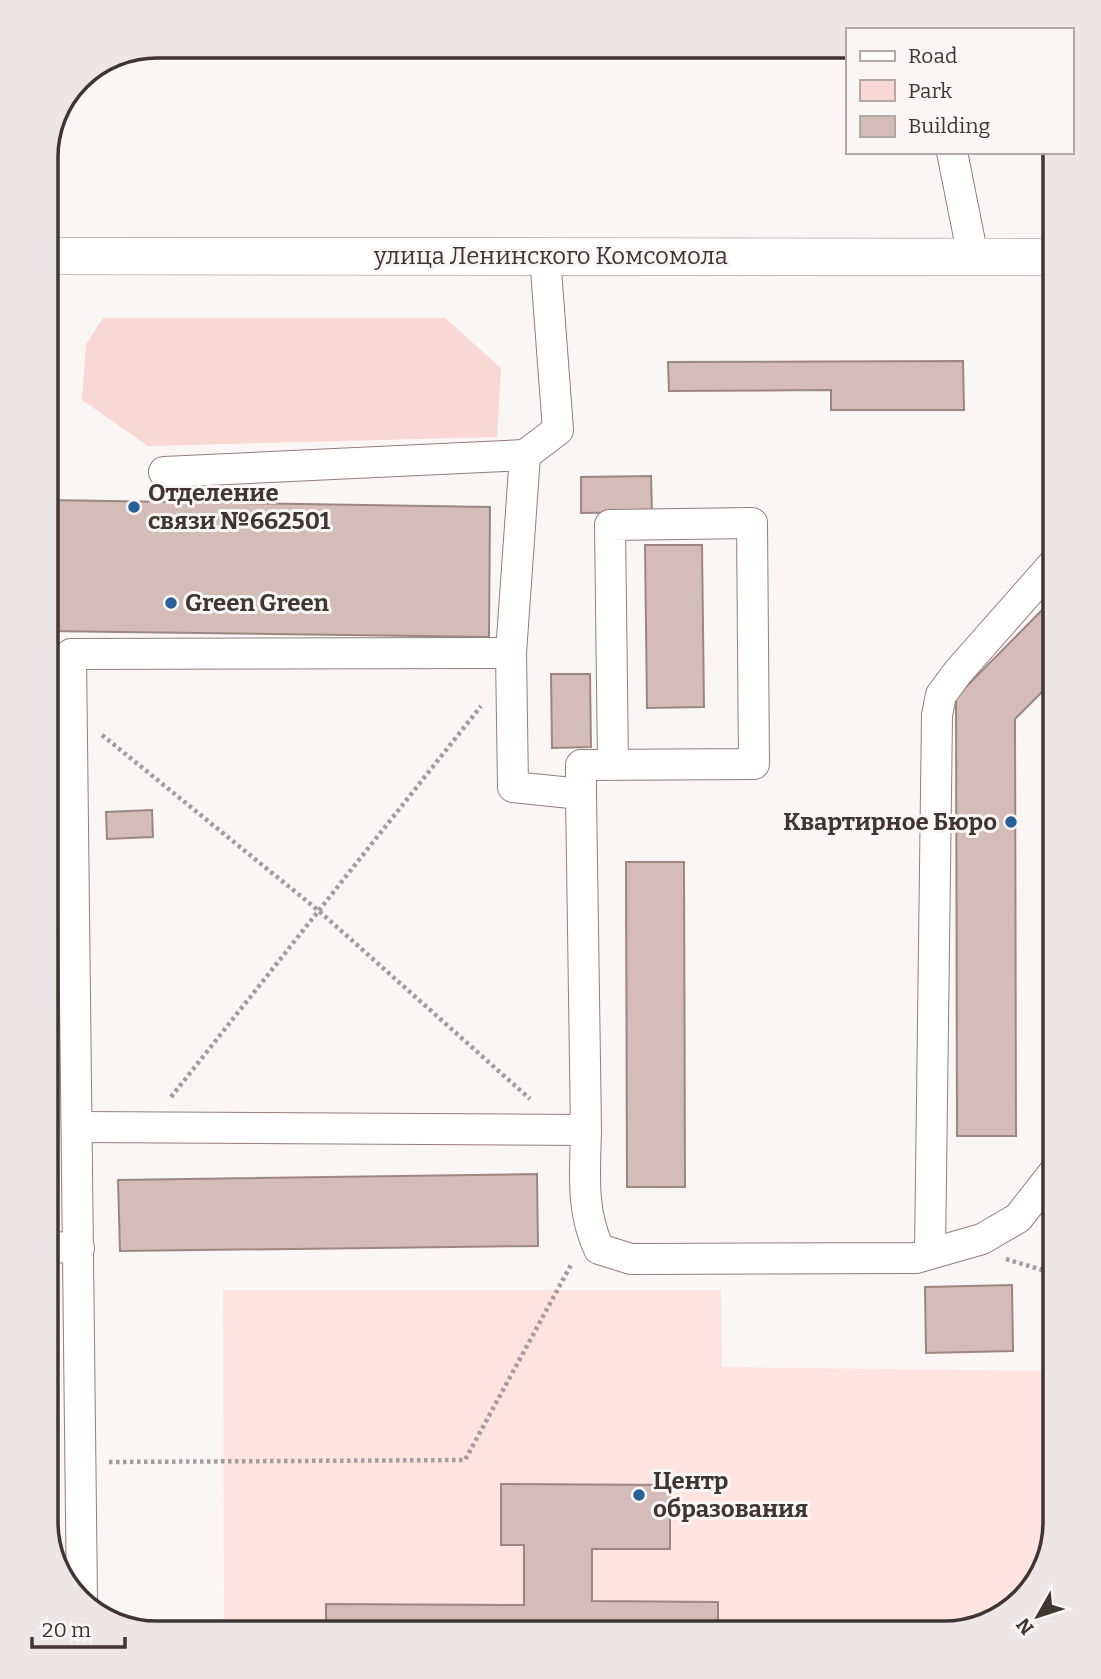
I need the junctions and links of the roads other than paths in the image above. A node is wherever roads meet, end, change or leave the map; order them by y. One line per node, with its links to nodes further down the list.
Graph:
1 (952, 154): 4 (lane)
2 (58, 256): 3 (main road, улица Ленинского Комсомола)
3 (545, 256): 4 (main road, улица Ленинского Комсомола); 6 (lane)
4 (973, 257): 5 (main road, улица Ленинского Комсомола)
5 (1043, 257)
6 (525, 455): 7 (lane); 9 (lane)
7 (164, 472)
8 (1043, 576): 17 (lane)
9 (511, 661): 11 (lane); 12 (lane)
10 (613, 765): 10 (lane); 11 (lane)
11 (581, 794): 13 (lane)
12 (78, 1127): 13 (lane); 16 (lane)
13 (575, 1130): 17 (lane)
14 (1043, 1186): 17 (lane)
15 (58, 1247): 16 (lane)
16 (79, 1248): 18 (lane)
17 (930, 1253)
18 (82, 1588)

